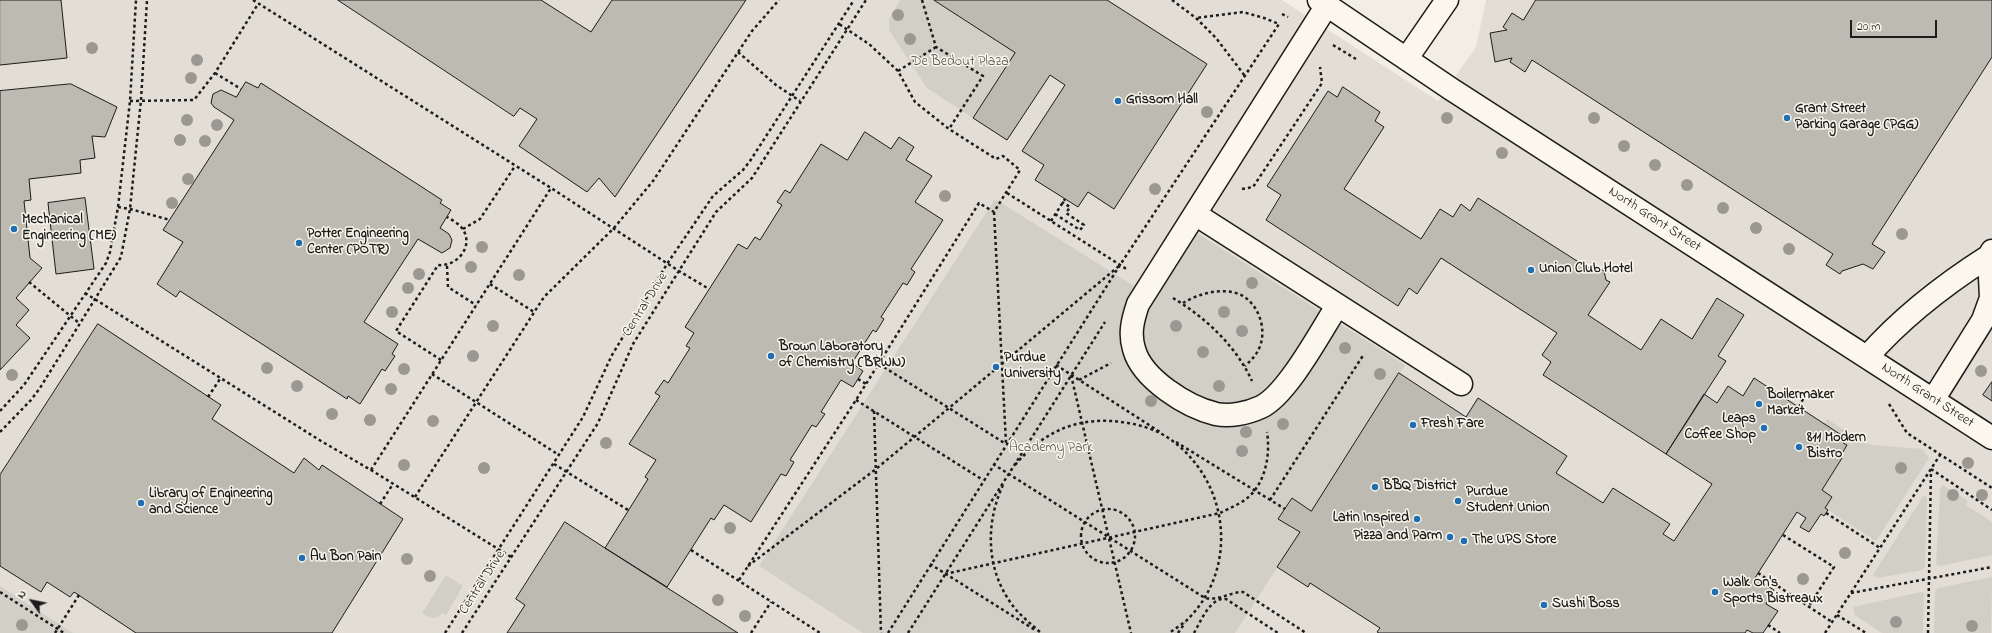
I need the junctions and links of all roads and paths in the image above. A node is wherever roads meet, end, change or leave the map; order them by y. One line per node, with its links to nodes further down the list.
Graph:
1 (136, 0): 25 (path)
2 (147, 0): 24 (path)
3 (253, 0): 11 (path)
4 (779, 0): 16 (path)
5 (854, 0): 13 (path)
6 (866, 0): 14 (path, Central Drive)
7 (922, 0): 15 (path)
8 (1172, 0): 12 (path)
9 (1447, 0): 17 (street)
10 (1323, 3): 17 (street, North Grant Street); 29 (street)
11 (258, 4): 20 (path); 28 (path)
12 (1196, 18): 21 (path); 21 (path)
13 (839, 24): 14 (path); 23 (path)
14 (847, 30): 19 (path); 26 (path, Central Drive)
15 (936, 46): 19 (path); 27 (path)
16 (738, 52): 23 (path); 42 (path)
17 (1407, 58): 62 (street, North Grant Street)
18 (1321, 65): 29 (path)
19 (898, 71): 27 (path)
20 (215, 73): 22 (path); 24 (path)
21 (1245, 76): 46 (path)
22 (241, 89)
23 (792, 96): 26 (path); 45 (path)
24 (141, 100): 25 (path); 35 (path)
25 (130, 101): 34 (path)
26 (800, 101): 48 (path, Central Drive)
27 (949, 129): 31 (path)
28 (515, 166): 30 (path); 43 (path)
29 (1218, 177): 38 (street)
30 (551, 188): 42 (path); 51 (path)
31 (1007, 193): 36 (path); 41 (path)
32 (1065, 199): 33 (path)
33 (1062, 202): 37 (path); 37 (path)
34 (118, 207): 35 (path); 53 (path)
35 (130, 209): 40 (path); 54 (path)
36 (994, 212): 65 (path); 66 (path)
37 (1055, 214): 41 (path)
38 (1195, 214): 50 (street); 57 (street)
39 (447, 217): 43 (path)
40 (170, 220)
41 (1051, 221): 46 (path)
42 (614, 228): 45 (path); 58 (path)
43 (463, 229): 47 (path)
44 (1991, 253): 62 (street); 79 (street)
45 (667, 264): 48 (path); 93 (path)
46 (1120, 265): 50 (path); 66 (path); 67 (path)
47 (447, 266): 56 (path); 63 (path)
48 (679, 271): 52 (path); 100 (path, Central Drive)
49 (29, 282): 59 (path)
50 (1150, 283): 55 (path); 82 (street)
51 (490, 284): 56 (path); 58 (path)
52 (710, 288)
53 (85, 293): 54 (path); 59 (path)
54 (94, 300): 60 (path); 72 (path)
55 (1183, 303): 68 (path); 68 (path)
56 (476, 305): 63 (path)
57 (1337, 306): 61 (street); 82 (street)
58 (534, 312): 80 (path)
59 (69, 316): 60 (path); 86 (path)
60 (79, 323): 88 (path)
61 (1378, 332): 75 (street); 107 (path)
62 (1867, 357): 79 (street, North Grant Street)
63 (441, 360): 69 (path)
64 (1112, 363): 73 (path)
65 (879, 364): 74 (path); 84 (path)
66 (1002, 364): 84 (path); 92 (path)
67 (1056, 365): 70 (path); 92 (path)
68 (1245, 366): 82 (path)
69 (432, 374): 80 (path); 99 (path)
70 (1071, 375): 73 (path); 87 (path)
71 (858, 378): 74 (path)
72 (220, 379): 76 (path); 99 (path)
73 (1079, 380): 89 (path)
74 (866, 384): 78 (path)
75 (1461, 384)
76 (208, 397)
77 (1804, 397): 83 (path)
78 (856, 400): 85 (path); 129 (path)
79 (1933, 400): 91 (street, North Grant Street)
80 (476, 402): 93 (path); 106 (path)
81 (1887, 402): 94 (path)
82 (1262, 407): 105 (path)
83 (1799, 407)
84 (948, 408): 90 (path); 92 (path)
85 (874, 411): 90 (path); 97 (path)
86 (0, 412)
87 (1082, 422): 89 (path); 101 (path); 111 (path)
88 (0, 432)
89 (1167, 436): 105 (path); 113 (path)
90 (914, 437): 97 (path); 102 (path)
91 (1992, 438)
92 (1006, 444): 96 (path)
93 (559, 455): 95 (path)
94 (1940, 455): 98 (path); 104 (path)
95 (554, 464): 100 (path); 121 (path)
96 (993, 464): 101 (path); 102 (path)
97 (876, 469): 129 (path); 152 (path)
98 (1931, 469): 112 (path); 120 (path); 132 (path)
99 (371, 470): 103 (path)
100 (567, 472): 110 (path); 124 (path, Central Drive)
101 (1008, 473): 115 (path); 127 (path)
102 (983, 480): 126 (path)
103 (393, 484): 106 (path); 108 (path)
104 (1992, 488)
105 (1255, 490): 107 (path); 113 (path)
106 (416, 498): 121 (path)
107 (1270, 500): 109 (path)
108 (380, 504)
109 (1285, 509)
110 (628, 510)
111 (1102, 510): 115 (path); 116 (path); 118 (path)
112 (1992, 510)
113 (1220, 512): 116 (path); 137 (path)
114 (1826, 513): 120 (path)
115 (1085, 522): 118 (path); 119 (path)
116 (1135, 533): 118 (path); 123 (path)
117 (1783, 534): 140 (path)
118 (1108, 537): 119 (path); 123 (path); 125 (path)
119 (1082, 544): 125 (path); 127 (path)
120 (1880, 548): 135 (path)
121 (498, 549): 124 (path); 148 (path)
122 (691, 550): 133 (path)
123 (1130, 552): 125 (path); 137 (path)
124 (511, 558): 149 (path, Central Drive)
125 (1115, 563): 155 (path)
126 (930, 564): 131 (path); 153 (path)
127 (993, 564): 131 (path); 154 (path)
128 (1992, 567): 132 (path)
129 (746, 568): 133 (path)
130 (1758, 573): 140 (path)
131 (945, 574): 154 (path)
132 (1930, 578): 135 (path); 164 (path)
133 (739, 580): 139 (path)
134 (0, 592): 145 (path)
135 (1851, 593): 141 (path)
136 (79, 595): 145 (path)
137 (1205, 598): 138 (path); 142 (path)
138 (1220, 599): 158 (path); 159 (path); 160 (path)
139 (771, 602): 150 (path); 151 (path)
140 (1809, 606): 143 (path)
141 (1837, 615): 143 (path); 163 (path)
142 (1186, 621): 156 (path); 157 (path)
143 (1832, 622): 162 (path)
144 (1768, 625): 161 (path)
145 (57, 629): 146 (path); 147 (path)
146 (55, 633)
147 (64, 633)
148 (445, 633)
149 (462, 633)
150 (751, 633)
151 (820, 633)
152 (881, 633)
153 (888, 633)
154 (1041, 633)
155 (1131, 633)
156 (1169, 633)
157 (1178, 633)
158 (1194, 633)
159 (1278, 633)
160 (1306, 633)
161 (1780, 633)
162 (1826, 633)
163 (1866, 633)
164 (1928, 633)

